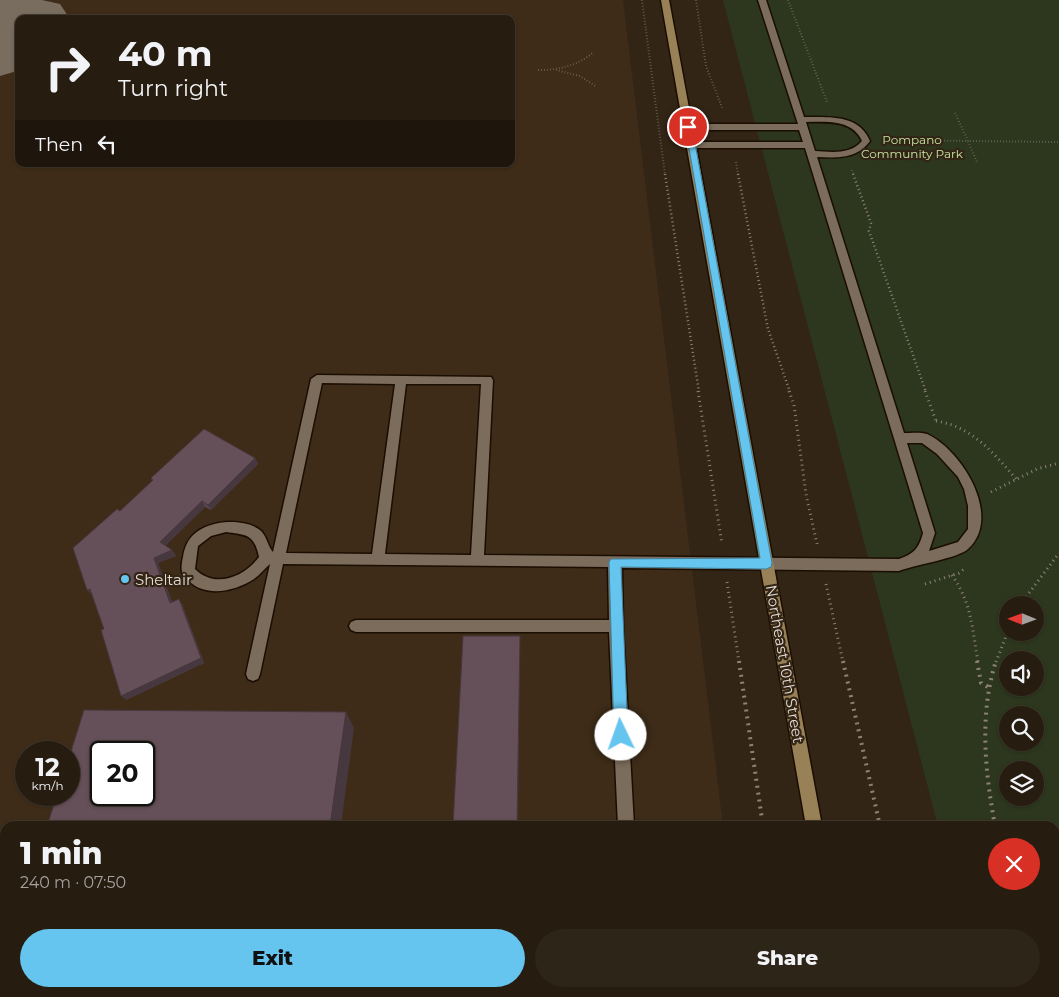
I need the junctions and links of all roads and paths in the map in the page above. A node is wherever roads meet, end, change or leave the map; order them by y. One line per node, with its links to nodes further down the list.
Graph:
1 (642, 0): 36 (path)
2 (665, 0): 13 (street, Northeast 10th Street)
3 (696, 0): 14 (path)
4 (762, 0): 12 (lane)
5 (788, 0): 10 (path)
6 (594, 52): 8 (path)
7 (538, 70): 8 (path)
8 (553, 70): 9 (path)
9 (597, 86)
10 (826, 102)
11 (955, 113): 15 (path)
12 (802, 124): 14 (lane); 20 (lane); 20 (lane)
13 (688, 127): 14 (lane); 18 (street, Northeast 10th Street)
14 (729, 127)
15 (968, 141): 16 (path); 17 (path); 22 (path)
16 (879, 142)
17 (1059, 142)
18 (691, 145): 19 (lane); 37 (street, Northeast 10th Street)
19 (733, 145): 20 (lane); 38 (path)
20 (810, 149): 26 (lane)
21 (850, 162): 24 (path)
22 (977, 162)
23 (401, 379): 31 (lane); 32 (lane); 34 (lane)
24 (936, 421): 25 (path); 27 (path)
25 (938, 428)
26 (900, 438): 33 (lane); 33 (lane)
27 (1016, 479)
28 (987, 484): 29 (path)
29 (991, 492)
30 (1059, 553): 40 (path)
31 (273, 558): 31 (lane); 32 (lane); 44 (lane)
32 (378, 559): 34 (lane)
33 (916, 559): 38 (lane)
34 (477, 561): 35 (lane)
35 (615, 562): 36 (lane); 42 (lane)
36 (725, 563): 37 (lane); 47 (path)
37 (766, 563): 38 (lane); 48 (street, Northeast 10th Street)
38 (822, 564): 49 (path)
39 (952, 575): 45 (path)
40 (1027, 596)
41 (356, 626): 42 (lane)
42 (616, 626): 46 (lane)
43 (1004, 641): 45 (path)
44 (253, 674)
45 (990, 688): 50 (path)
46 (626, 821)
47 (762, 821)
48 (813, 821)
49 (879, 821)
50 (994, 821)

